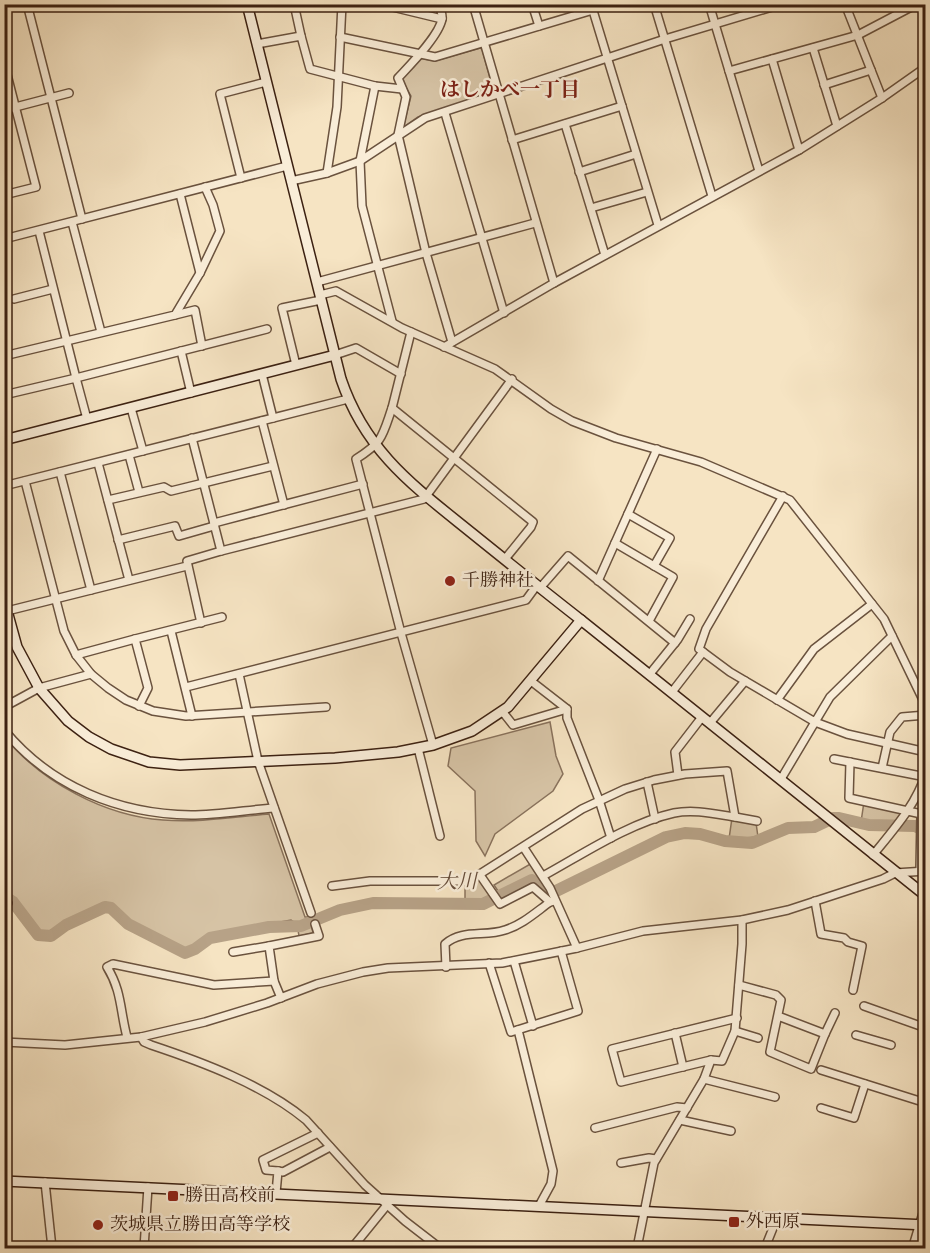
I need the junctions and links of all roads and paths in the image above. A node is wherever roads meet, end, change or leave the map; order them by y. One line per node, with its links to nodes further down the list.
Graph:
1 (27, 4): 39 (street)
2 (247, 4): 23 (street)
3 (294, 4): 19 (street)
4 (342, 4): 20 (street)
5 (380, 4): 15 (street)
6 (439, 4): 15 (street)
7 (473, 4): 22 (street)
8 (532, 4): 17 (street)
9 (654, 4): 21 (street)
10 (709, 4): 16 (street)
11 (782, 4): 16 (street)
12 (845, 4): 18 (street)
13 (917, 4): 18 (street)
14 (592, 7): 17 (street); 26 (street)
15 (442, 19): 25 (street)
16 (715, 24): 21 (street); 31 (street)
17 (538, 26): 22 (street)
18 (858, 35): 24 (street); 30 (street)
19 (301, 36): 23 (street); 32 (street)
20 (340, 37): 25 (street); 32 (street)
21 (665, 39): 26 (street); 62 (street)
22 (483, 42): 25 (street); 38 (street)
23 (257, 44): 33 (street)
24 (813, 48): 27 (street); 34 (street)
25 (418, 55): 36 (street)
26 (607, 58): 38 (street); 41 (street)
27 (772, 59): 31 (street); 49 (street)
28 (4, 63): 42 (street)
29 (926, 67): 40 (street)
30 (871, 70): 34 (street); 40 (street)
31 (729, 72): 53 (street)
32 (339, 77): 35 (street); 55 (street)
33 (266, 82): 52 (street); 56 (street)
34 (824, 84): 46 (street)
35 (375, 86): 36 (street); 51 (street)
36 (402, 90): 47 (street)
37 (69, 93): 39 (street)
38 (499, 94): 44 (street); 48 (street)
39 (50, 98): 42 (street); 64 (street)
40 (882, 98): 46 (street)
41 (622, 106): 45 (street); 50 (street)
42 (15, 107): 43 (street); 61 (street)
43 (4, 110)
44 (445, 112): 47 (street); 69 (street)
45 (565, 124): 48 (street); 54 (street)
46 (837, 126): 49 (street)
47 (398, 135): 51 (street); 71 (street)
48 (512, 140): 66 (street)
49 (799, 150): 53 (street)
50 (636, 154): 54 (street); 59 (street)
51 (360, 161): 55 (street); 73 (street)
52 (287, 166): 56 (street); 57 (street)
53 (759, 171): 62 (street)
54 (579, 172): 63 (street)
55 (327, 173): 57 (street)
56 (241, 178): 58 (street)
57 (291, 182): 75 (street)
58 (205, 187): 60 (street); 74 (street)
59 (647, 192): 63 (street); 67 (street)
60 (180, 194): 64 (street); 74 (street)
61 (4, 195)
62 (712, 196): 67 (street)
63 (591, 208): 72 (street)
64 (82, 219): 65 (street)
65 (72, 222): 68 (street); 85 (street)
66 (535, 223): 69 (street); 76 (street)
67 (658, 225): 72 (street)
68 (39, 231): 70 (street); 77 (street)
69 (481, 237): 71 (street); 80 (street)
70 (4, 239)
71 (426, 253): 73 (street); 87 (street)
72 (605, 255): 76 (street)
73 (378, 267): 75 (street); 82 (street)
74 (200, 273): 81 (street)
75 (317, 282): 78 (street)
76 (554, 283): 80 (street)
77 (54, 289): 79 (street); 86 (street)
78 (321, 298): 82 (street); 92 (street); 93 (street)
79 (14, 299)
80 (504, 313): 87 (street)
81 (175, 315): 85 (street); 88 (street)
82 (392, 321): 84 (street)
83 (267, 329): 88 (street)
84 (411, 332): 89 (street); 95 (street)
85 (101, 333): 86 (street)
86 (66, 341): 91 (street); 96 (street)
87 (452, 342): 89 (street)
88 (202, 346): 90 (street)
89 (444, 347): 97 (street)
90 (181, 351): 96 (street); 98 (street)
91 (4, 356)
92 (335, 356): 93 (street); 95 (street); 100 (street)
93 (296, 365): 94 (street)
94 (262, 374): 98 (street); 103 (street)
95 (400, 374): 102 (street)
96 (76, 378): 99 (street); 104 (street)
97 (512, 379): 109 (street); 112 (street)
98 (191, 393): 101 (street)
99 (4, 395)
100 (348, 399): 103 (street); 108 (street)
101 (131, 408): 104 (street); 110 (street)
102 (392, 408): 108 (street); 112 (street)
103 (273, 418): 105 (street)
104 (87, 419): 107 (street)
105 (261, 421): 106 (street); 114 (street)
106 (192, 438): 110 (street); 117 (street)
107 (4, 440)
108 (375, 446): 118 (street); 121 (street)
109 (657, 449): 122 (street); 126 (street)
110 (143, 451): 111 (street)
111 (129, 455): 113 (street); 120 (street)
112 (454, 458): 121 (street); 131 (street)
113 (98, 463): 115 (street); 123 (street)
114 (273, 466): 117 (street); 124 (street)
115 (60, 472): 116 (street); 137 (street)
116 (25, 481): 119 (street); 138 (street)
117 (204, 483): 120 (street); 127 (street)
118 (363, 484): 124 (street); 125 (street)
119 (4, 486)
120 (139, 492): 123 (street)
121 (427, 496): 125 (street); 131 (street)
122 (783, 496): 139 (street); 151 (street)
123 (108, 501): 128 (street)
124 (284, 505): 127 (street)
125 (370, 513): 130 (street); 147 (street)
126 (628, 513): 129 (street); 133 (street)
127 (214, 524): 128 (street); 130 (street)
128 (118, 540): 134 (street)
129 (615, 543): 133 (street); 135 (street)
130 (221, 551): 132 (street)
131 (505, 559): 136 (street)
132 (187, 566): 134 (street); 145 (street)
133 (654, 566): 144 (street)
134 (129, 580): 137 (street)
135 (598, 581): 136 (street); 144 (street)
136 (539, 587): 143 (street); 147 (street)
137 (90, 590): 138 (street)
138 (56, 599): 140 (street); 152 (street)
139 (872, 604): 148 (street); 161 (street)
140 (6, 607): 159 (street)
141 (222, 617): 145 (street)
142 (690, 619): 150 (street)
143 (581, 620): 155 (street); 156 (street)
144 (649, 621): 150 (street)
145 (201, 622): 146 (street)
146 (171, 631): 149 (street); 158 (street)
147 (401, 633): 154 (street); 174 (street)
148 (892, 636): 163 (street); 172 (street)
149 (135, 639): 152 (street); 162 (street)
150 (675, 643): 155 (street)
151 (703, 652): 157 (street); 160 (street)
152 (76, 655): 153 (street)
153 (91, 674): 159 (street); 162 (street)
154 (239, 674): 158 (street); 168 (street)
155 (649, 675): 160 (street)
156 (531, 681): 166 (street); 167 (street)
157 (745, 681): 161 (street); 171 (street)
158 (186, 687): 170 (street)
159 (39, 688): 164 (street); 179 (street)
160 (672, 692): 171 (street)
161 (777, 700): 172 (street)
162 (139, 706): 170 (street)
163 (926, 706)
164 (4, 707)
165 (326, 707): 168 (street)
166 (567, 709): 167 (street); 186 (street)
167 (502, 711): 174 (street)
168 (247, 713): 170 (street); 179 (street)
169 (926, 715): 175 (street)
170 (192, 716)
171 (706, 720): 182 (street); 184 (street)
172 (815, 722): 175 (street); 184 (street)
173 (4, 730): 187 (street)
174 (433, 744): 176 (street)
175 (887, 744): 177 (street); 181 (street)
176 (418, 748): 179 (street); 193 (street)
177 (926, 752)
178 (834, 759): 180 (street)
179 (258, 761): 187 (street)
180 (850, 762): 181 (street); 188 (street)
181 (882, 768): 183 (street)
182 (678, 775): 185 (street); 190 (street)
183 (925, 776): 188 (street)
184 (781, 779): 196 (street)
185 (646, 782): 186 (street); 191 (street)
186 (599, 800): 194 (street); 195 (street)
187 (274, 808): 205 (street)
188 (908, 811): 189 (street); 196 (street)
189 (922, 816): 197 (street)
190 (735, 817): 191 (street); 192 (street)
191 (656, 819): 194 (street)
192 (757, 820)
193 (440, 836)
194 (611, 838): 200 (street)
195 (524, 848): 199 (street); 200 (street)
196 (873, 855): 198 (street)
197 (923, 871): 198 (street)
198 (895, 873): 202 (street); 203 (street)
199 (480, 874): 201 (street); 204 (street)
200 (543, 876): 204 (street)
201 (332, 886)
202 (926, 896)
203 (815, 901): 206 (street); 217 (street)
204 (553, 902): 209 (street); 214 (street)
205 (311, 913)
206 (742, 920): 209 (street); 216 (street)
207 (315, 924): 208 (street)
208 (269, 946): 211 (street); 215 (street)
209 (577, 948): 210 (street)
210 (561, 951): 212 (street); 223 (street)
211 (234, 952)
212 (514, 961): 213 (street); 223 (street)
213 (489, 963): 214 (street); 225 (street)
214 (446, 966): 218 (street)
215 (274, 981): 218 (street); 230 (street)
216 (739, 985): 221 (street); 222 (street)
217 (853, 990)
218 (281, 998): 231 (street)
219 (864, 1006): 224 (street)
220 (835, 1013): 228 (street)
221 (778, 1016): 228 (street); 228 (street)
222 (737, 1018): 226 (street); 227 (street)
223 (533, 1026): 225 (street)
224 (926, 1028)
225 (518, 1030): 259 (street)
226 (735, 1031): 232 (street); 235 (street)
227 (675, 1033): 236 (street); 236 (street)
228 (825, 1034)
229 (856, 1035): 234 (street)
230 (127, 1037): 231 (street); 233 (street)
231 (141, 1037): 247 (street)
232 (758, 1038)
233 (4, 1042)
234 (891, 1045)
235 (711, 1060): 236 (street); 238 (street)
236 (683, 1067)
237 (821, 1070): 239 (street)
238 (704, 1079): 240 (street); 242 (street)
239 (865, 1084): 241 (street); 243 (street)
240 (775, 1097)
241 (926, 1103)
242 (687, 1108): 244 (street); 245 (street)
243 (821, 1108)
244 (680, 1120): 246 (street); 249 (street)
245 (596, 1128)
246 (731, 1131)
247 (318, 1133): 248 (street); 251 (street)
248 (330, 1147): 251 (street); 256 (street)
249 (656, 1159): 250 (street); 260 (street)
250 (621, 1163)
251 (278, 1171): 255 (street)
252 (4, 1181): 253 (street)
253 (45, 1182): 254 (street); 263 (street)
254 (148, 1187): 255 (street); 264 (street)
255 (276, 1193): 256 (street)
256 (379, 1198): 258 (street); 259 (street)
257 (926, 1203): 262 (street)
258 (387, 1205): 265 (street); 266 (street)
259 (540, 1206): 260 (street)
260 (643, 1211): 261 (street); 267 (street)
261 (773, 1218): 262 (street); 268 (street)
262 (923, 1224): 269 (street)
263 (52, 1248)
264 (144, 1248)
265 (352, 1248)
266 (440, 1248)
267 (637, 1248)
268 (765, 1248)
269 (913, 1248)

